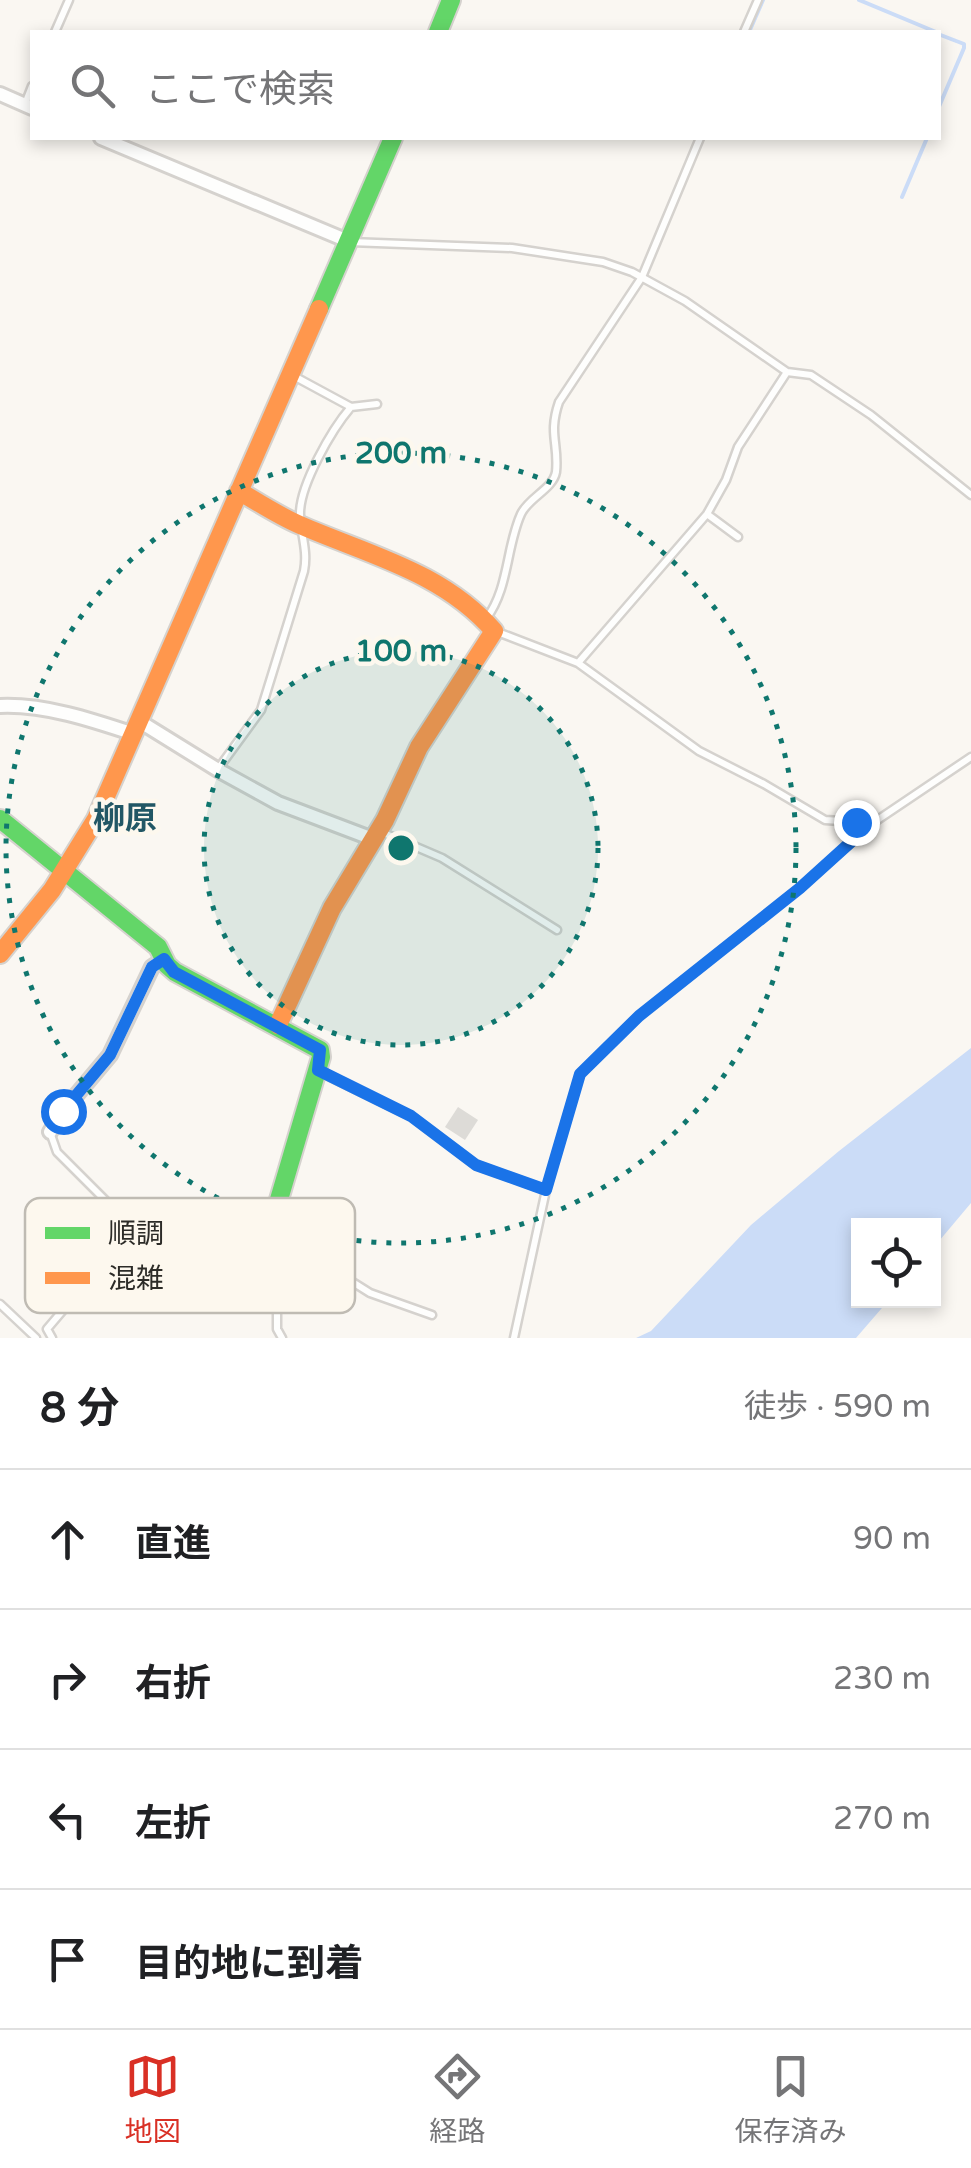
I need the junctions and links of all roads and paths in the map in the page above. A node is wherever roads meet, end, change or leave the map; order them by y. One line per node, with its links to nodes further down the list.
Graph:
1 (69, 0): 4 (lane)
2 (452, 0): 5 (street)
3 (758, 0): 6 (lane)
4 (56, 30)
5 (439, 30)
6 (745, 30)
7 (0, 94): 8 (street)
8 (28, 107)
9 (107, 140): 12 (street)
10 (392, 140): 12 (street)
11 (699, 140): 13 (lane)
12 (348, 241): 13 (lane); 15 (street)
13 (642, 277): 14 (lane); 23 (lane)
14 (788, 372): 19 (lane); 20 (lane)
15 (289, 374): 17 (lane); 18 (street)
16 (377, 404): 17 (lane)
17 (351, 407): 21 (lane)
18 (238, 491): 21 (street); 26 (street)
19 (971, 494)
20 (708, 514): 22 (lane); 24 (lane)
21 (302, 526): 23 (street); 28 (lane)
22 (738, 537)
23 (490, 625): 24 (lane); 31 (street)
24 (578, 662): 30 (lane)
25 (0, 706): 26 (street)
26 (136, 728): 28 (street); 32 (street)
27 (971, 757): 30 (lane)
28 (218, 770): 31 (street)
29 (0, 819): 32 (street)
30 (873, 822): 39 (lane)
31 (376, 835): 33 (lane); 36 (street)
32 (65, 873): 34 (street); 35 (street)
33 (557, 930)
34 (0, 954)
35 (164, 959): 36 (street); 38 (street)
36 (278, 1026): 37 (street)
37 (318, 1070): 39 (lane); 41 (street)
38 (50, 1132): 40 (lane)
39 (546, 1190): 50 (lane)
40 (102, 1198)
41 (280, 1198)
42 (355, 1284): 46 (lane)
43 (0, 1304): 47 (lane)
44 (61, 1313): 48 (lane)
45 (277, 1313): 49 (lane)
46 (432, 1315)
47 (36, 1338)
48 (52, 1338)
49 (282, 1338)
50 (514, 1338)

